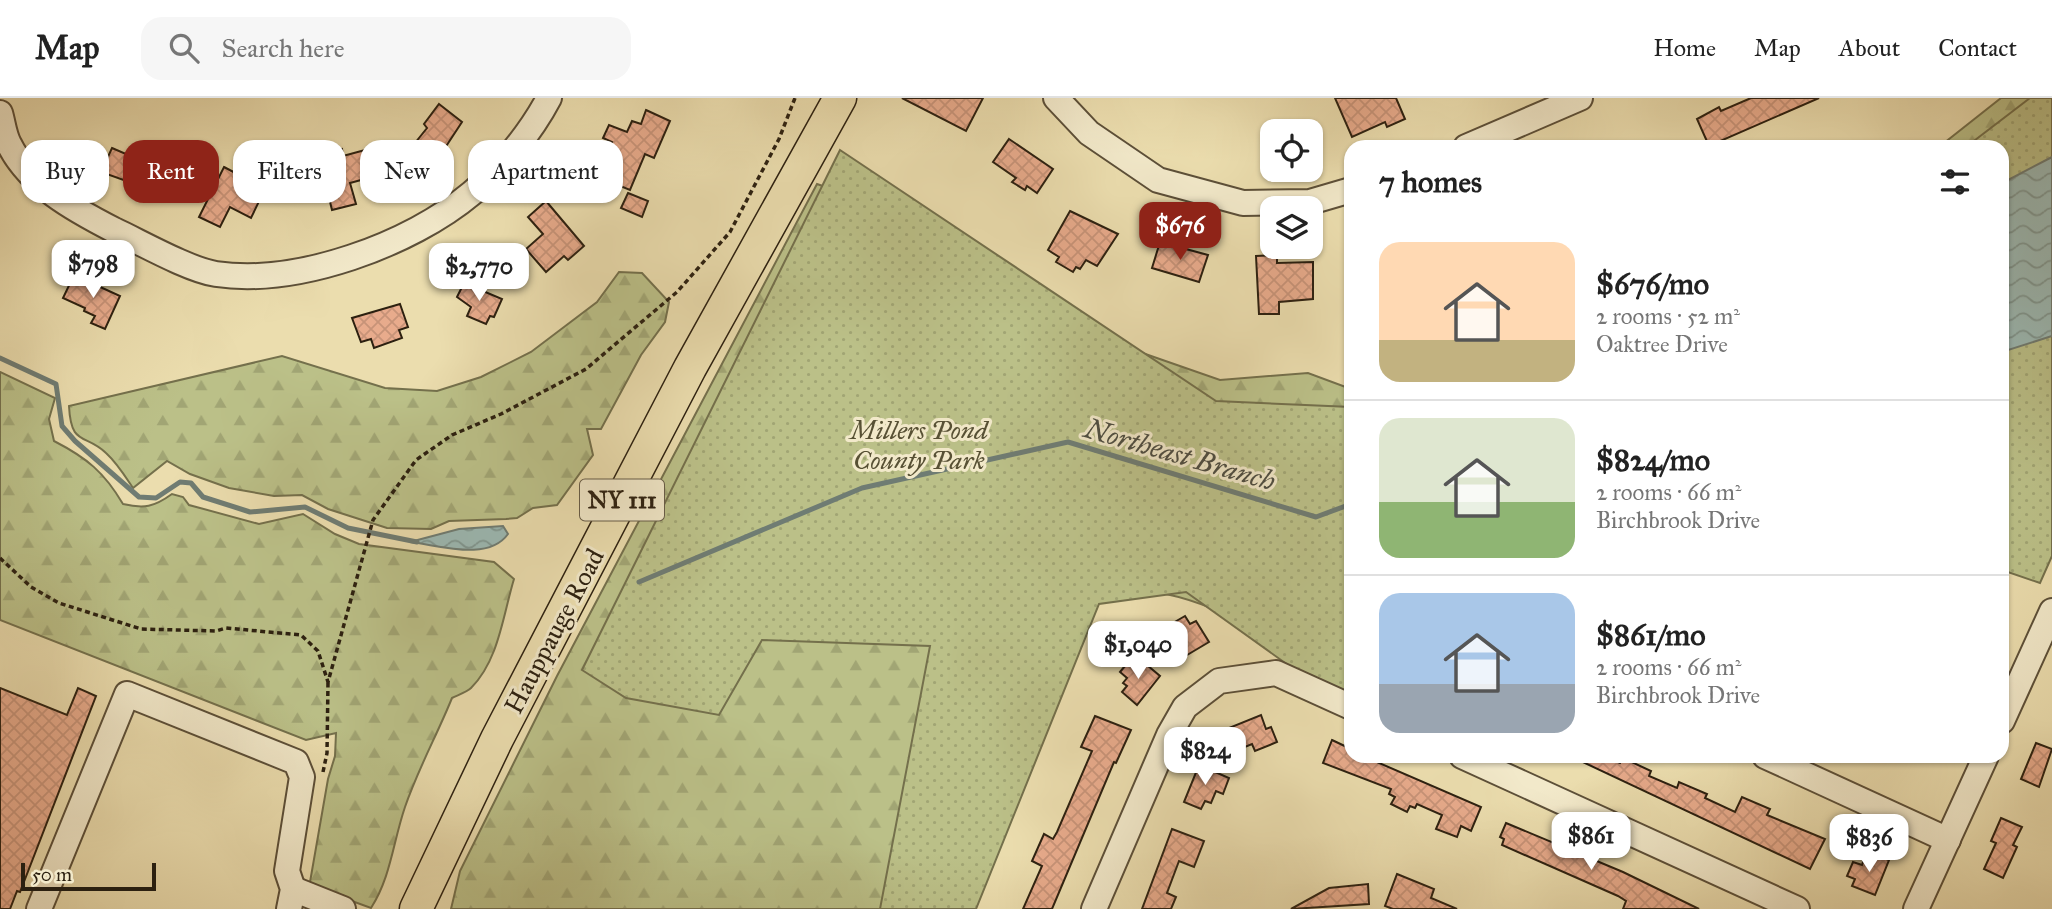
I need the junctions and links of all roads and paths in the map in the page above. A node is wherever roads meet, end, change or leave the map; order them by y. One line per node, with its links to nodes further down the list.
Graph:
1 (548, 98): 6 (street)
2 (795, 98): 9 (path)
3 (840, 98): 20 (main road, Hauppauge Road / NY 111)
4 (1056, 98): 8 (street)
5 (1575, 99): 7 (street)
6 (0, 113)
7 (1482, 140)
8 (1344, 192)
9 (0, 558)
10 (2052, 611): 12 (street)
11 (1344, 703): 21 (street)
12 (2009, 706)
13 (1477, 763): 22 (street)
14 (1780, 763): 16 (street)
15 (1983, 763): 16 (street)
16 (1948, 840): 23 (street)
17 (291, 899): 18 (street); 19 (street)
18 (39, 909)
19 (343, 909)
20 (416, 909)
21 (1094, 909)
22 (1797, 909)
23 (1916, 909)

